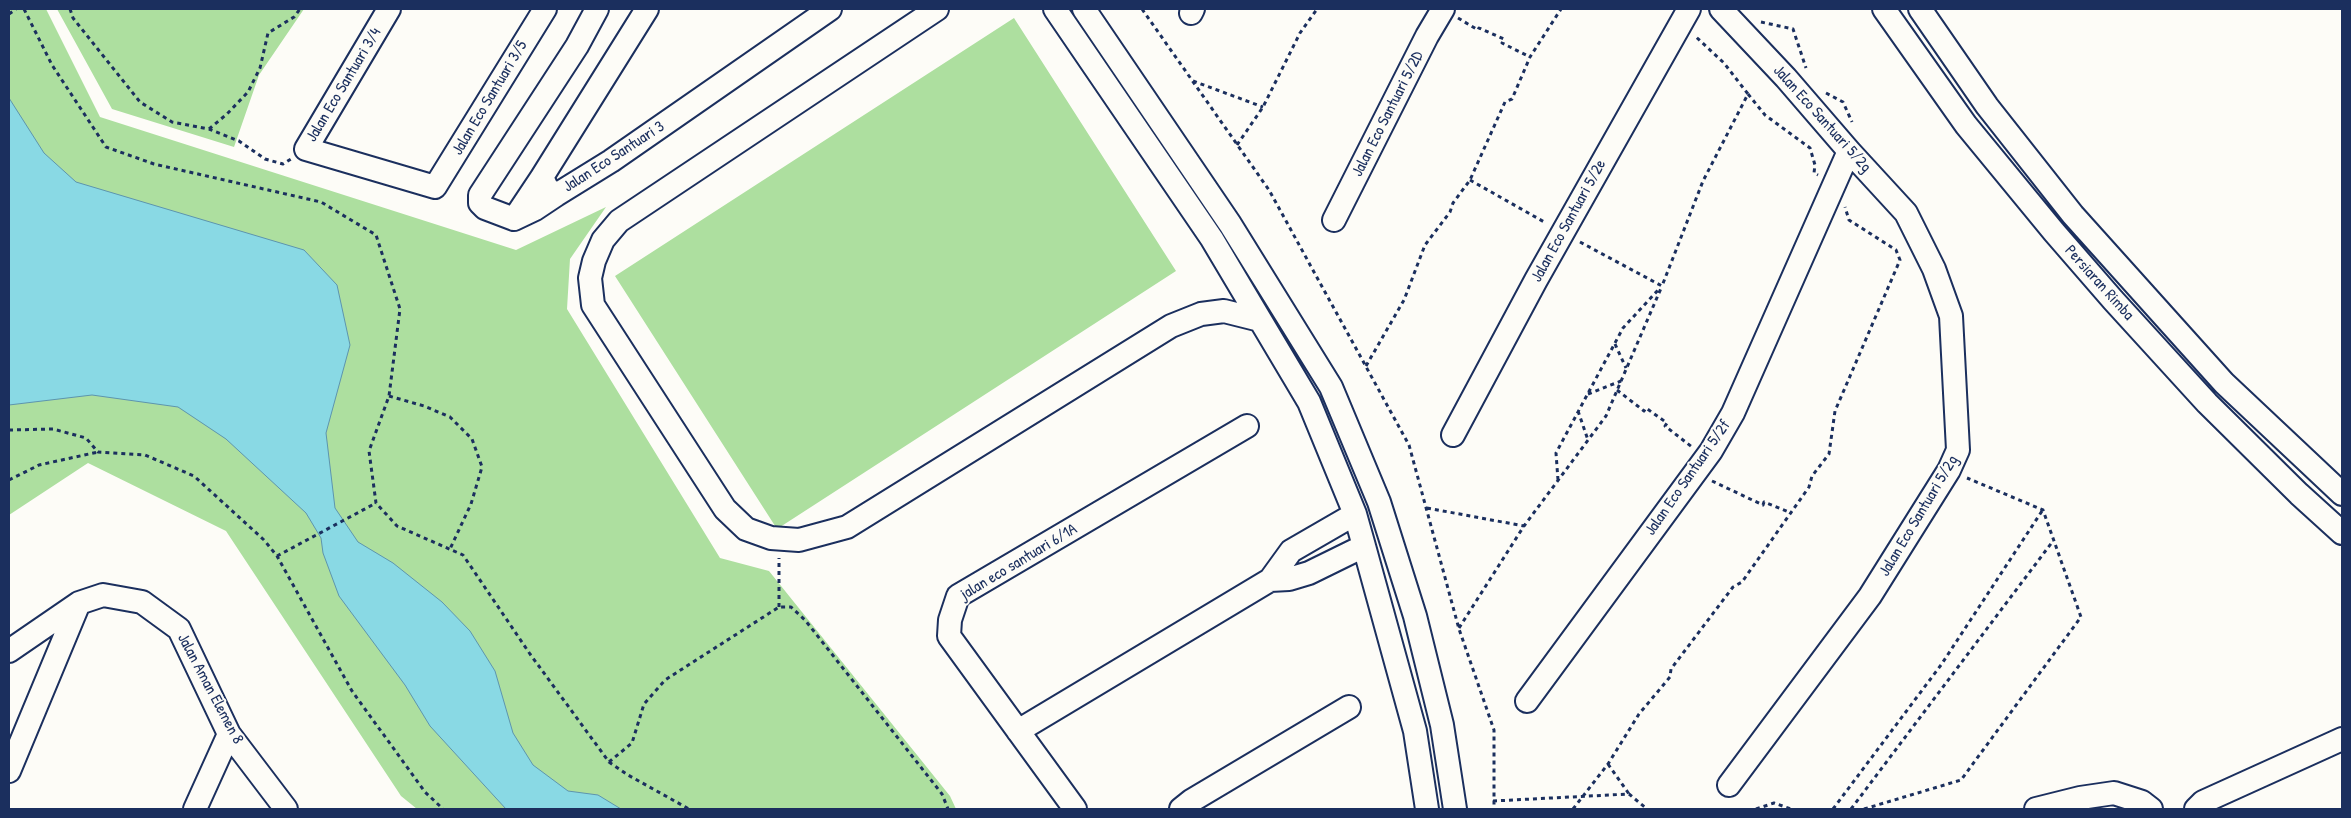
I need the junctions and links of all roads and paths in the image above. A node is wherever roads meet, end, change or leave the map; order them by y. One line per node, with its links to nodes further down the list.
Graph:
1 (16, 9): 19 (path)
2 (24, 9): 44 (path)
3 (70, 9): 25 (path)
4 (300, 9): 25 (path)
5 (389, 9): 27 (street, Jalan Eco Santuari 3/4)
6 (545, 9): 32 (street, Jalan Eco Santuari 3/5)
7 (597, 9): 34 (street)
8 (647, 9): 29 (street, Jalan Eco Santuari 3)
9 (830, 9): 33 (street, Jalan Eco Santuari 3)
10 (937, 9): 60 (street)
11 (1056, 9): 38 (street)
12 (1084, 9): 90 (street)
13 (1317, 9): 24 (path)
14 (1561, 9): 21 (path)
15 (1721, 9): 28 (street, Jalan Eco Santuari 5/2g)
16 (1884, 9): 59 (street, Persiaran Rimba)
17 (1920, 9): 53 (street, Persiaran Rimba)
18 (1448, 12): 21 (path); 35 (street, Jalan Eco Santuari 5/2D)
19 (9, 14)
20 (1685, 16): 23 (path); 36 (street, Jalan Eco Santuari 5/2e)
21 (1530, 57): 30 (path)
22 (1192, 81): 24 (path)
23 (1748, 94): 31 (path); 37 (path)
24 (1263, 107): 26 (path)
25 (209, 129): 27 (path)
26 (1238, 144)
27 (306, 149): 32 (street, Jalan Eco Santuari 3/4)
28 (1848, 151): 31 (street, Jalan Eco Santuari 5/2f); 78 (street, Jalan Eco Santuari 5/2g)
29 (542, 177): 33 (street, Jalan Eco Santuari 3); 34 (street)
30 (1470, 180): 36 (path); 40 (path)
31 (1834, 183): 70 (street, Jalan Eco Santuari 5/2f); 76 (path)
32 (435, 188)
33 (556, 195): 34 (street)
34 (514, 220)
35 (1334, 220)
36 (1563, 233): 37 (path); 48 (street, Jalan Eco Santuari 5/2e)
37 (1662, 286): 39 (path); 41 (path)
38 (1260, 320): 57 (street); 60 (street)
39 (1615, 344): 41 (path); 43 (path)
40 (1366, 366)
41 (1626, 369): 42 (path)
42 (1621, 381): 43 (path); 49 (path)
43 (1587, 395): 45 (path)
44 (389, 396): 54 (path); 63 (path)
45 (1578, 411): 49 (path); 52 (path)
46 (1247, 426): 72 (street, jalan eco santuari 6/1A)
47 (9, 430): 50 (path)
48 (1453, 435)
49 (1588, 441): 52 (path)
50 (98, 452): 51 (path); 64 (path)
51 (9, 480)
52 (1558, 480): 58 (path)
53 (2342, 494)
54 (376, 503): 63 (path); 64 (path)
55 (1427, 508): 58 (path)
56 (2042, 510): 95 (path)
57 (1354, 514): 62 (street); 65 (street)
58 (1524, 526): 68 (path)
59 (2342, 533)
60 (780, 539): 67 (path)
61 (2054, 540): 96 (path)
62 (1364, 546): 65 (street); 89 (street)
63 (450, 549): 75 (path)
64 (278, 556): 84 (path)
65 (1270, 580): 72 (street)
66 (79, 604): 69 (street, Jalan Aman Elemen 8); 73 (street, Jalan Aman Elemen 8); 77 (street)
67 (779, 607): 75 (path); 86 (path)
68 (1459, 629)
69 (9, 650)
70 (1527, 701)
71 (1348, 707): 88 (street)
72 (1018, 731): 87 (street, jalan eco santuari 6/1A)
73 (229, 734): 82 (street); 83 (street, Jalan Aman Elemen 8)
74 (2342, 739): 99 (street)
75 (609, 762): 85 (path)
76 (1608, 764): 79 (path); 80 (path)
77 (9, 771)
78 (1729, 785)
79 (1629, 794): 80 (path); 92 (path)
80 (1581, 796): 81 (path); 91 (path)
81 (1493, 802)
82 (195, 809)
83 (286, 809)
84 (443, 809)
85 (689, 809)
86 (948, 809)
87 (1076, 809)
88 (1182, 809)
89 (1427, 809)
90 (1455, 809)
91 (1573, 809)
92 (1648, 809)
93 (1756, 809): 94 (path)
94 (1791, 809)
95 (1833, 809)
96 (1851, 809)
97 (2036, 809): 98 (street)
98 (2151, 809)
99 (2196, 809)

